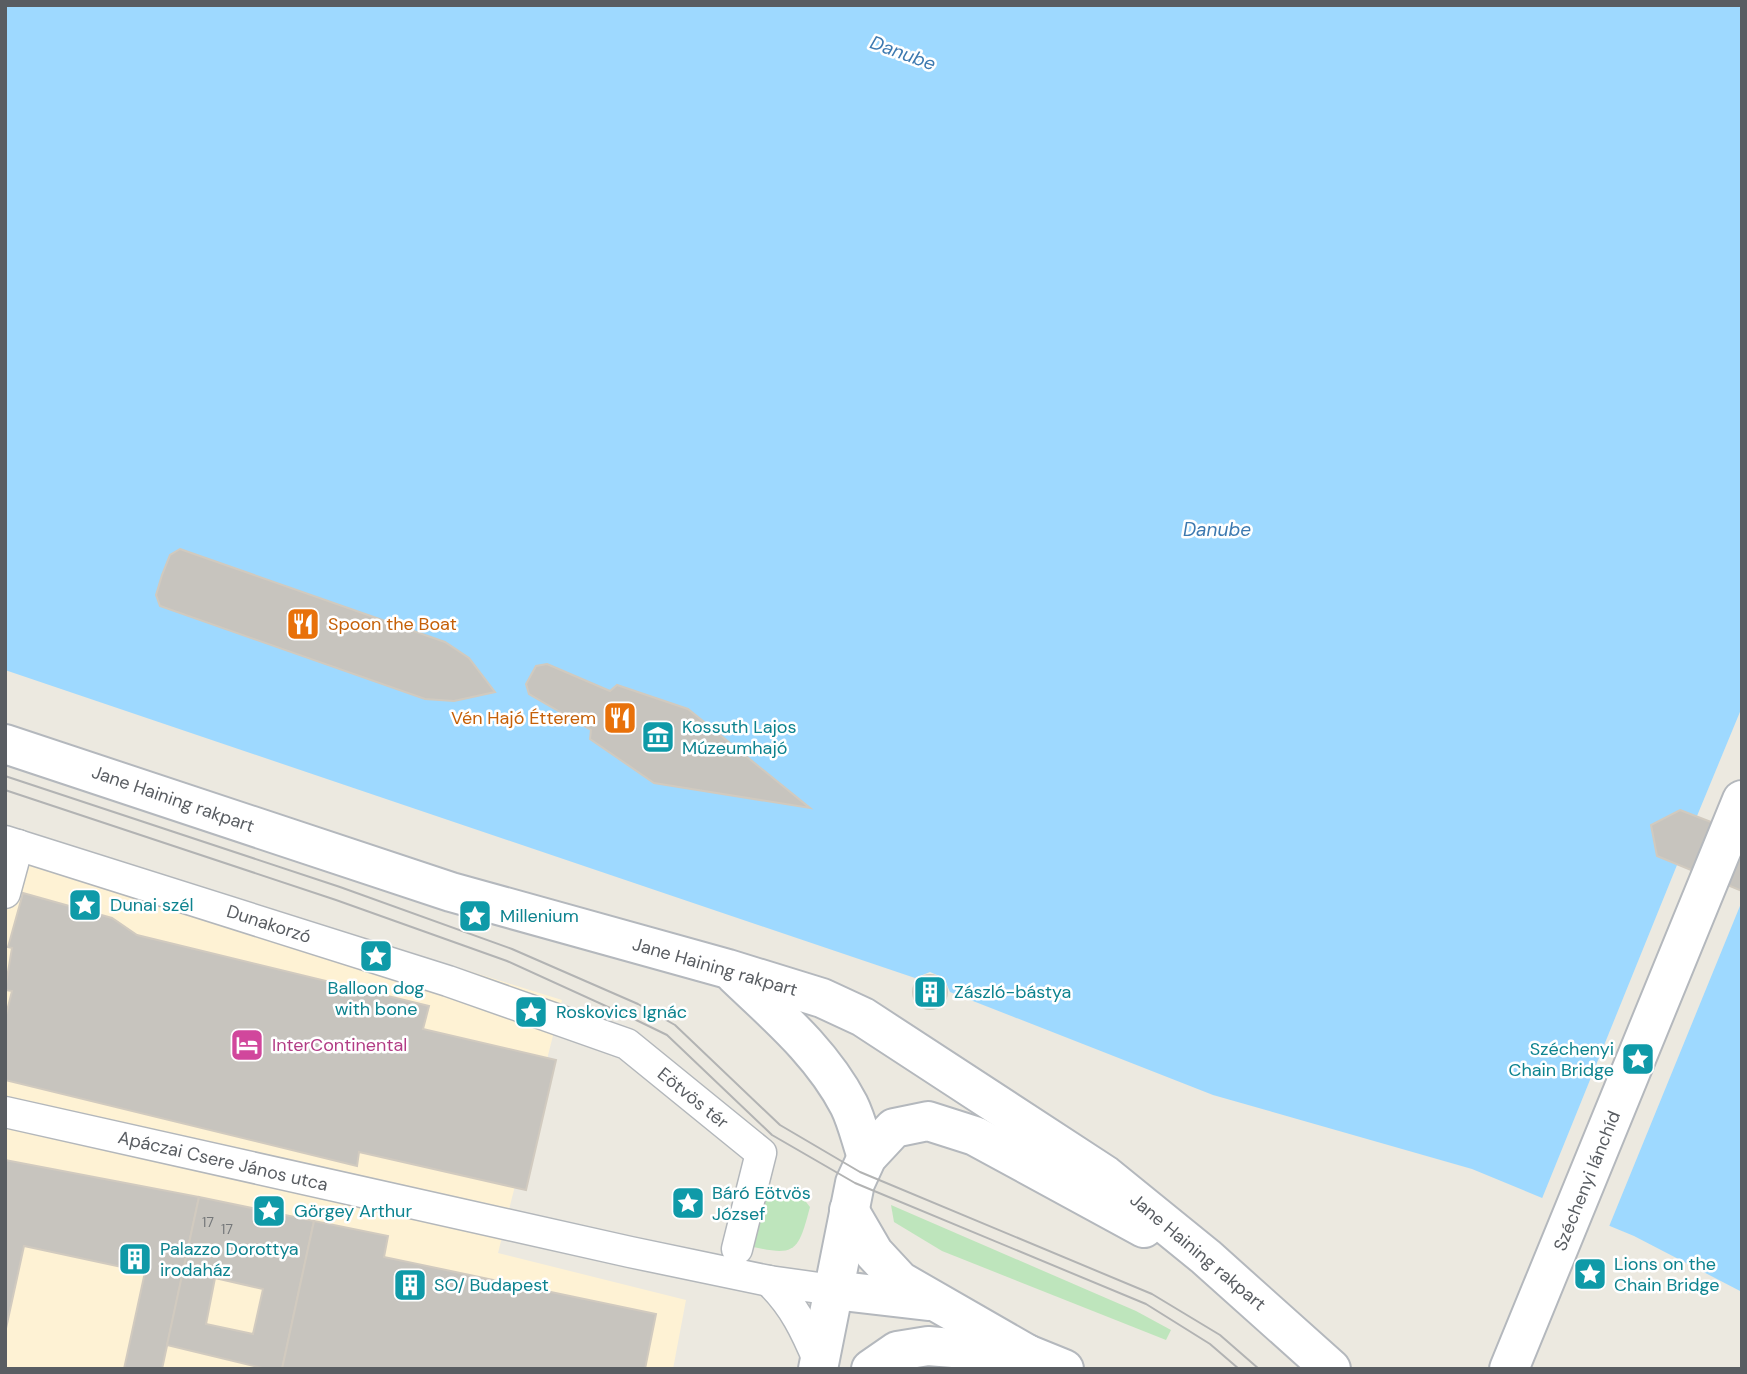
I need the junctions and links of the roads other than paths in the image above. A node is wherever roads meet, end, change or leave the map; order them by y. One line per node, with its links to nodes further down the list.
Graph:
1 (5, 744): 4 (main road, Jane Haining rakpart)
2 (1742, 800): 16 (main road, Széchenyi lánchíd)
3 (10, 863): 5 (street, Dunakorzó)
4 (728, 969): 7 (main road); 10 (main road, Jane Haining rakpart)
5 (531, 1012): 9 (street, Eötvös tér)
6 (5, 1112): 11 (street, Apáczai Csere János utca)
7 (867, 1157): 8 (main road); 10 (main road)
8 (849, 1210): 12 (main road); 13 (main road)
9 (737, 1249)
10 (1206, 1257): 19 (main road, Jane Haining rakpart)
11 (769, 1281): 12 (street); 15 (street)
12 (833, 1290): 13 (main road); 15 (main road)
13 (937, 1303): 14 (main road)
14 (1027, 1354): 17 (main road); 18 (main road)
15 (818, 1365)
16 (1510, 1368)
17 (871, 1369)
18 (1064, 1369)
19 (1331, 1369)

